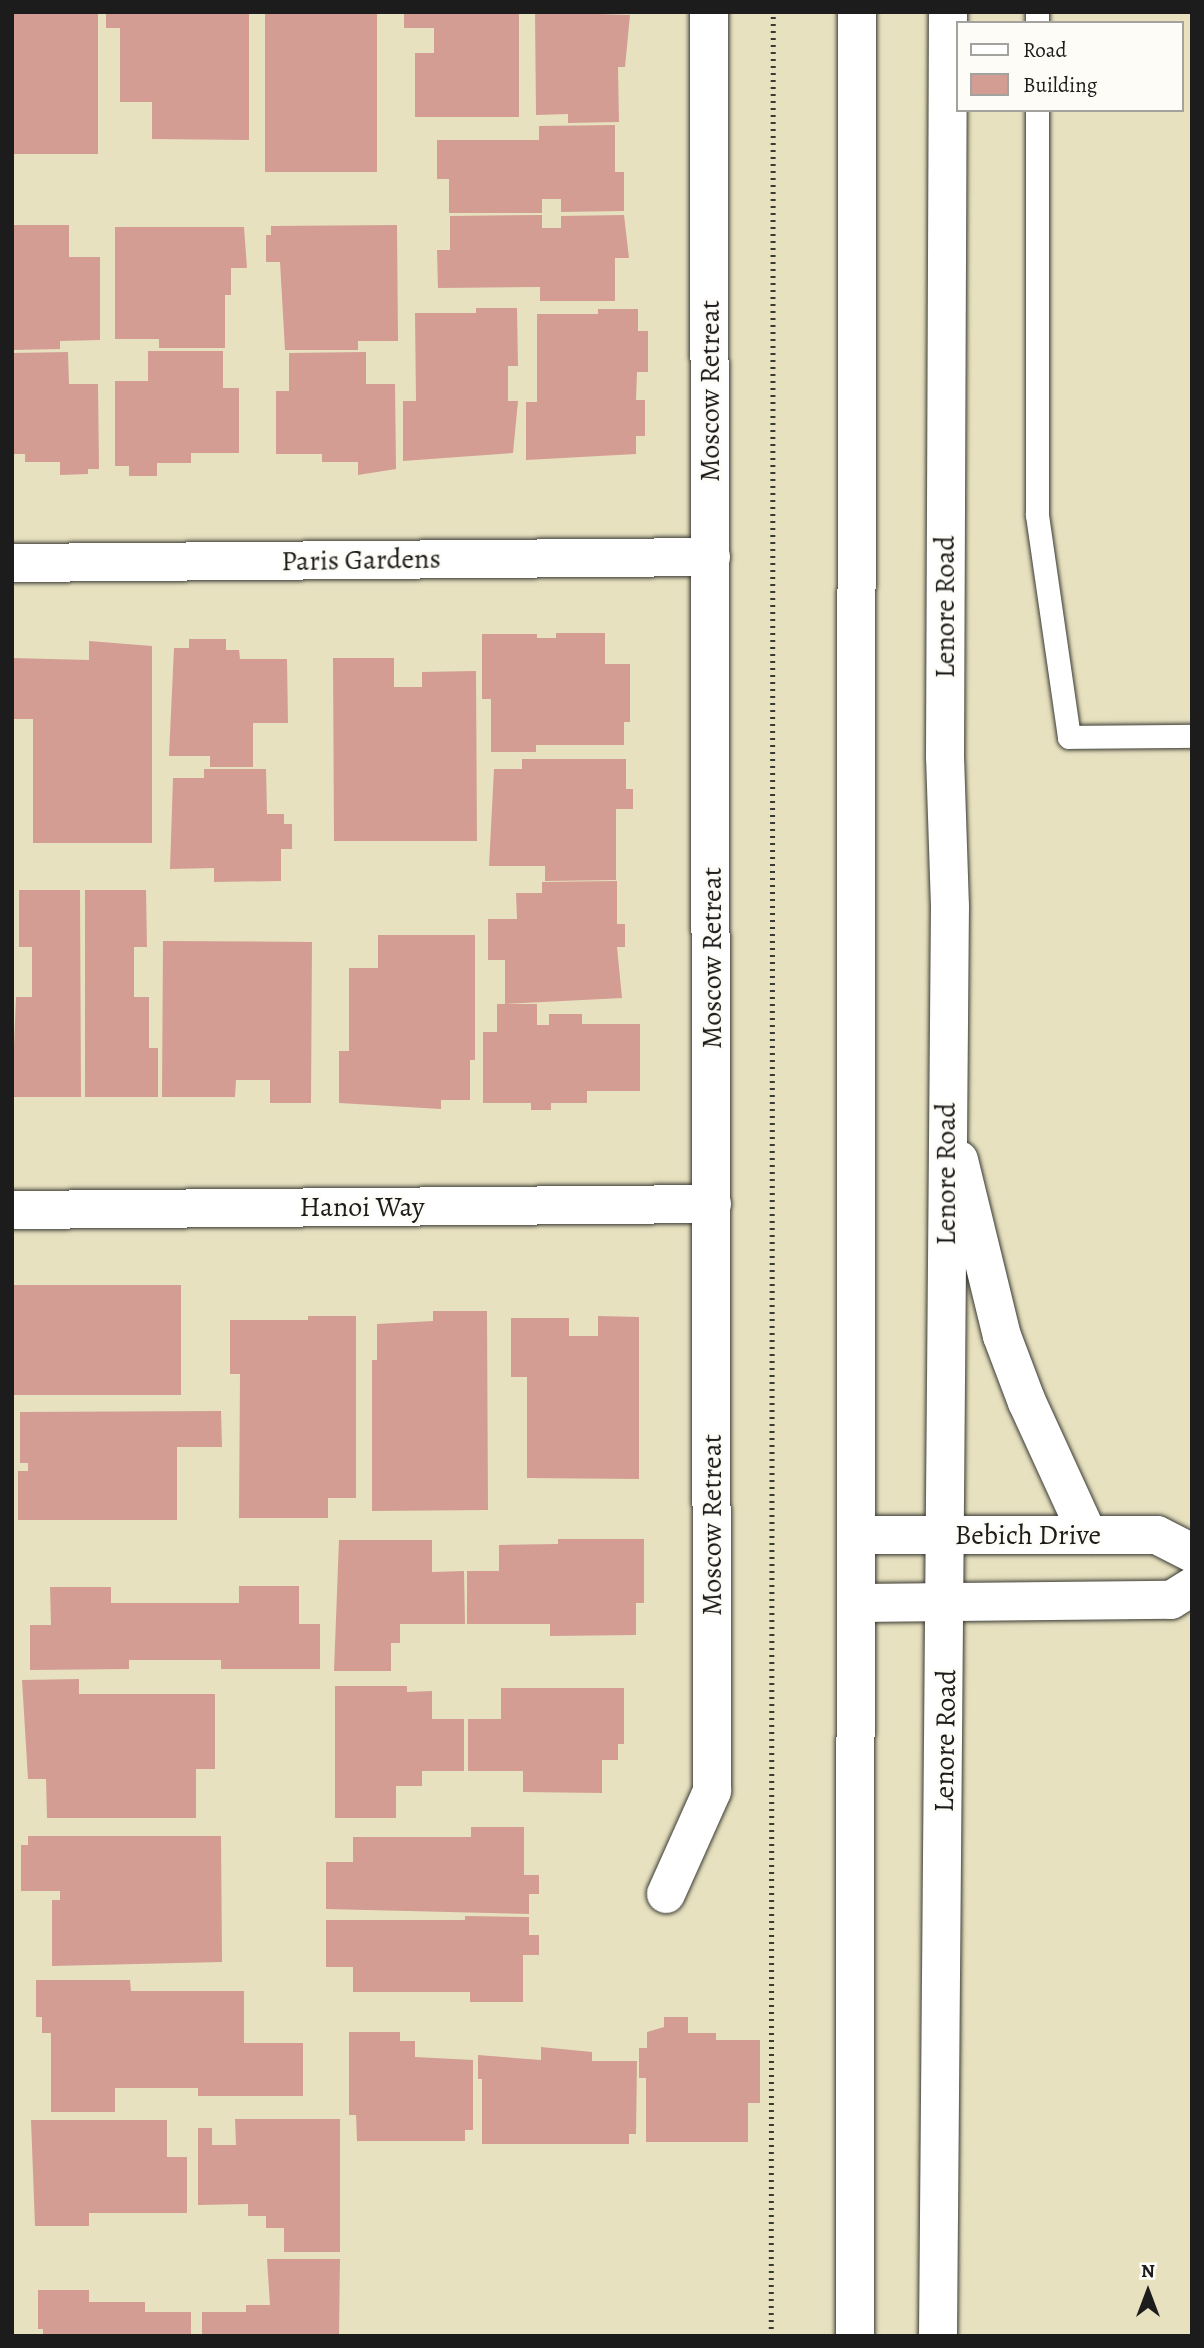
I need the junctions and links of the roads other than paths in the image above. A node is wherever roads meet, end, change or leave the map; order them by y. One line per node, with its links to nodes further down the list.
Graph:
1 (709, 12): 5 (street, Moscow Retreat)
2 (858, 12): 11 (street)
3 (948, 12): 8 (street, Lenore Road)
4 (1037, 112): 7 (lane)
5 (711, 557): 6 (street, Paris Gardens); 9 (street, Moscow Retreat)
6 (12, 564)
7 (1192, 736)
8 (946, 1110): 12 (street, Lenore Road); 13 (street)
9 (712, 1204): 10 (street, Hanoi Way); 18 (street, Moscow Retreat)
10 (12, 1210)
11 (859, 1535): 12 (street, Bebich Drive); 17 (street)
12 (944, 1535): 13 (street, Bebich Drive); 16 (street, Lenore Road)
13 (1088, 1535): 14 (street, Bebich Drive)
14 (1192, 1553)
15 (1192, 1587): 16 (street)
16 (946, 1601): 17 (street); 20 (street, Lenore Road)
17 (859, 1603): 19 (street)
18 (666, 1894)
19 (855, 2336)
20 (938, 2336)

